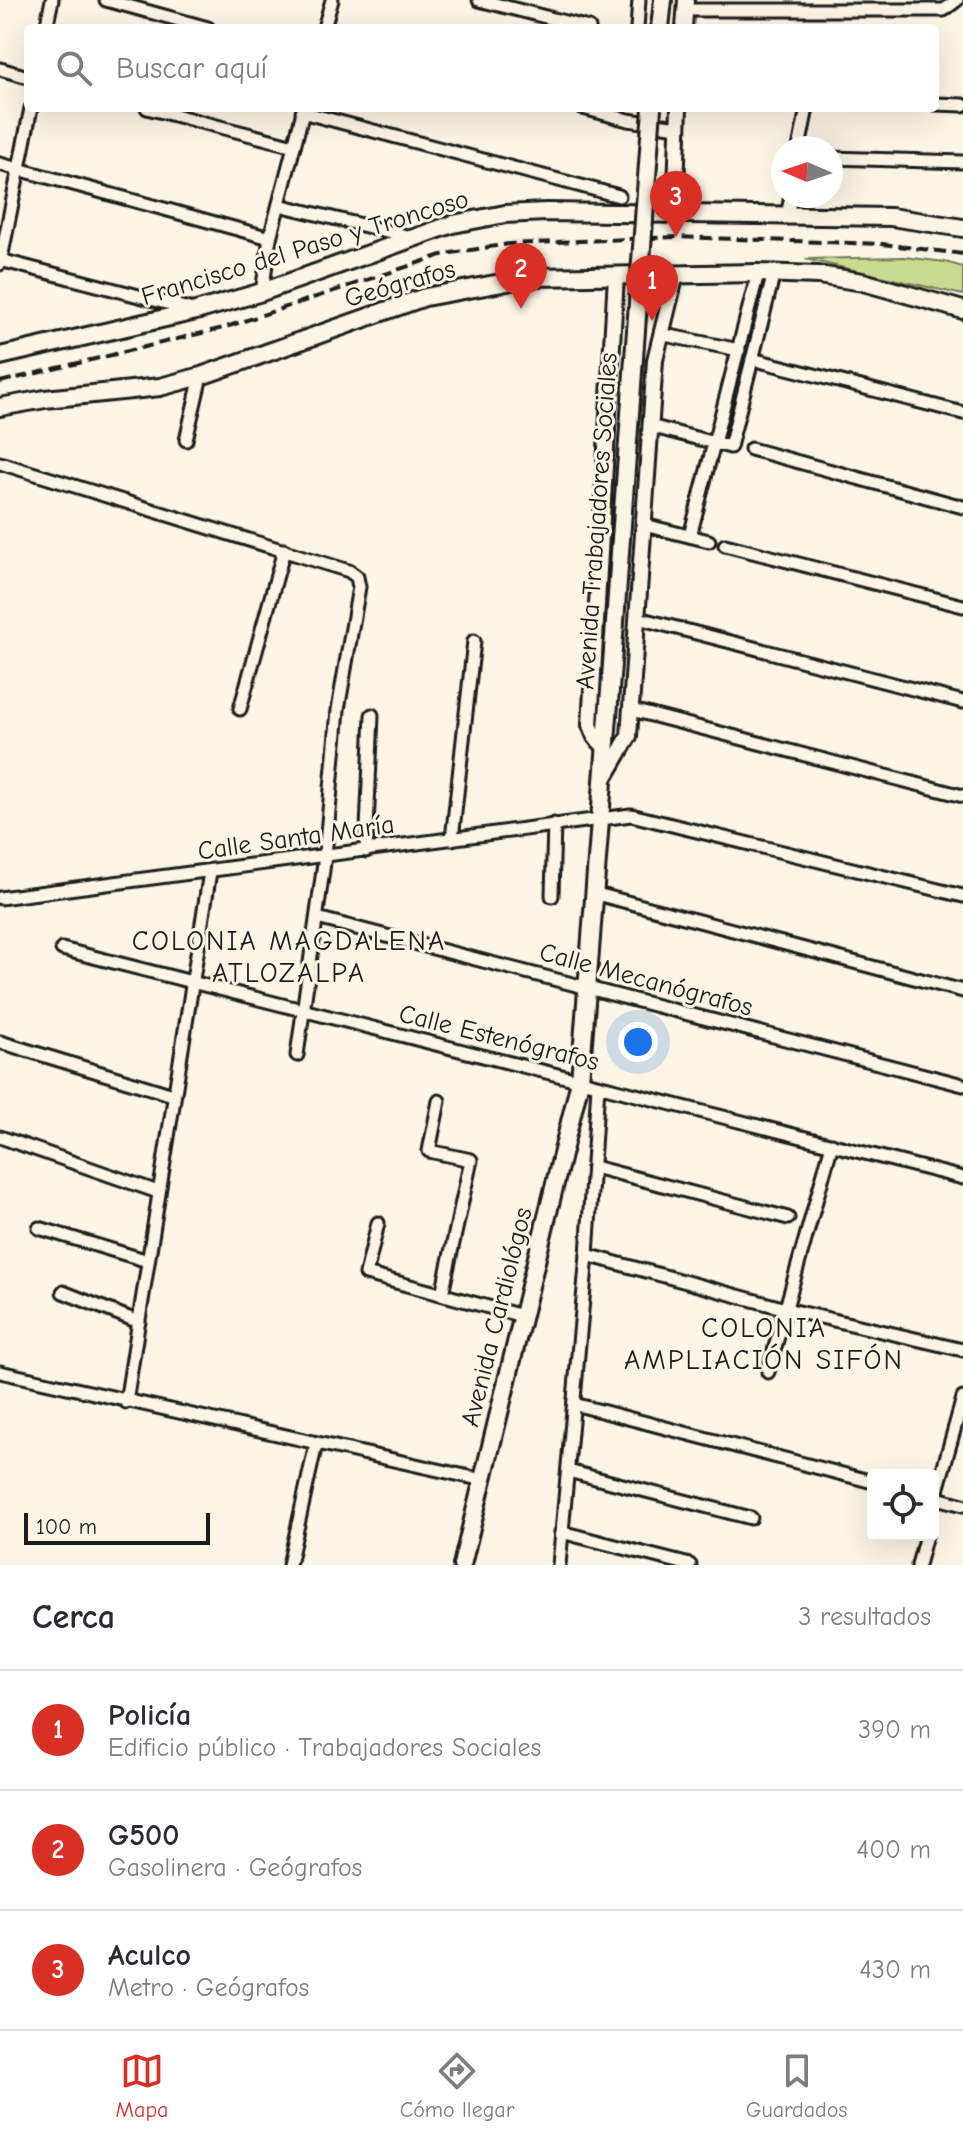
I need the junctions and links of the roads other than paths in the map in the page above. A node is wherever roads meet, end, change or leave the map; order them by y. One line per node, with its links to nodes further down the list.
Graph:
1 (52, 0): 9 (street)
2 (106, 0): 10 (street)
3 (332, 0): 11 (street)
4 (479, 0): 12 (street)
5 (639, 0): 13 (street)
6 (663, 0): 14 (main road)
7 (957, 0): 8 (street)
8 (686, 5)
9 (47, 24)
10 (193, 24)
11 (325, 24)
12 (573, 24)
13 (637, 24)
14 (660, 24)
15 (0, 69): 16 (street)
16 (24, 76)
17 (939, 104): 18 (street)
18 (963, 105)
19 (30, 112): 33 (street)
20 (162, 112): 29 (street)
21 (302, 112): 29 (street)
22 (310, 112): 34 (street)
23 (652, 112): 74 (main road, Avenida Trabajadores Sociales, bridge)
24 (679, 112): 27 (street)
25 (806, 112): 28 (street)
26 (629, 114): 27 (street)
27 (678, 127): 37 (street)
28 (801, 136)
29 (294, 146): 35 (street)
30 (843, 158): 31 (street)
31 (963, 162)
32 (0, 164): 33 (street)
33 (19, 170): 41 (street); 42 (street)
34 (619, 196)
35 (279, 205): 40 (street); 41 (street)
36 (789, 208): 38 (street)
37 (675, 214): 38 (main road); 40 (main road, Francisco del Paso y Troncoso)
38 (787, 216): 39 (main road)
39 (963, 228)
40 (411, 237): 46 (main road, Francisco del Paso y Troncoso)
41 (270, 238): 46 (street)
42 (0, 262): 48 (street)
43 (766, 273): 44 (main road, Geógrafos); 47 (main road, Geógrafos); 50 (street); 52 (street)
44 (676, 274): 45 (main road, Geógrafos); 49 (street, Avenida Trabajadores Sociales)
45 (616, 276): 53 (main road, Geógrafos); 74 (street, Avenida Trabajadores Sociales)
46 (262, 292): 48 (main road, Francisco del Paso y Troncoso)
47 (963, 310)
48 (196, 311): 51 (main road, Francisco del Paso y Troncoso)
49 (660, 334): 50 (street); 56 (street, Avenida Trabajadores Sociales)
50 (739, 350): 58 (street)
51 (0, 356)
52 (752, 359): 55 (street); 58 (street)
53 (201, 376): 54 (main road, Geógrafos); 57 (street)
54 (0, 407)
55 (963, 413)
56 (650, 426): 58 (street); 62 (street, Avenida Trabajadores Sociales)
57 (186, 440)
58 (715, 444): 63 (street)
59 (751, 449): 61 (street)
60 (0, 463): 66 (street)
61 (963, 507)
62 (644, 525): 63 (street); 68 (street, Avenida Trabajadores Sociales)
63 (690, 536): 64 (street)
64 (709, 541)
65 (725, 545): 67 (street)
66 (284, 550): 71 (street); 81 (street)
67 (963, 606)
68 (638, 618): 70 (street); 72 (street, Avenida Trabajadores Sociales)
69 (474, 641): 79 (street)
70 (963, 702)
71 (240, 709)
72 (632, 710): 75 (street, Avenida Trabajadores Sociales); 76 (street)
73 (372, 715): 80 (street)
74 (604, 746): 75 (main road, Avenida Trabajadores Sociales)
75 (600, 786): 77 (main road, Avenida Trabajadores Sociales)
76 (963, 796)
77 (598, 818): 78 (street, Calle Santa María); 83 (main road, Avenida Trabajadores Sociales); 85 (street, Calle Santa María)
78 (554, 824): 79 (street, Calle Santa María); 84 (street)
79 (452, 839): 80 (street, Calle Santa María)
80 (366, 851): 81 (street, Calle Santa María)
81 (325, 856): 82 (street, Calle Santa María); 87 (street)
82 (210, 872): 86 (street, Calle Santa María); 89 (street)
83 (593, 893): 90 (main road, Avenida Trabajadores Sociales); 91 (street)
84 (552, 896)
85 (963, 896)
86 (0, 898)
87 (317, 918): 90 (street, Calle Mecanógrafos); 92 (street)
88 (62, 949): 89 (street, Calle Estenógrafos)
89 (192, 981): 92 (street, Calle Estenógrafos); 98 (street)
90 (587, 986): 95 (main road, Avenida Trabajadores Sociales); 96 (street, Calle Mecanógrafos)
91 (963, 991)
92 (304, 1011): 94 (street); 95 (street, Calle Estenógrafos)
93 (0, 1042): 98 (street)
94 (297, 1055)
95 (580, 1081): 97 (street, Calle Estenógrafos); 113 (main road, Avenida Cardiológos)
96 (963, 1085)
97 (598, 1086): 101 (street, Calle Estenógrafos); 102 (street)
98 (173, 1095): 104 (street)
99 (439, 1101): 111 (street)
100 (0, 1137): 104 (street)
101 (832, 1144): 103 (street, Calle Estenógrafos); 112 (street)
102 (594, 1167): 105 (street); 108 (street)
103 (963, 1178)
104 (158, 1192): 109 (street)
105 (788, 1218)
106 (378, 1223): 111 (street)
107 (39, 1228): 109 (street)
108 (587, 1255): 112 (street); 120 (street)
109 (148, 1261): 114 (street)
110 (63, 1292): 114 (street)
111 (442, 1294): 113 (street)
112 (786, 1309): 115 (street); 117 (street)
113 (522, 1316): 123 (main road, Avenida Cardiológos)
114 (139, 1322): 119 (street)
115 (963, 1350)
116 (0, 1372): 119 (street)
117 (768, 1372)
118 (963, 1398): 125 (street)
119 (126, 1402): 121 (street)
120 (574, 1404): 122 (street); 124 (street)
121 (316, 1444): 123 (street); 131 (street)
122 (568, 1471): 128 (street); 129 (street)
123 (483, 1480): 132 (main road, Avenida Cardiológos)
124 (867, 1480)
125 (939, 1482)
126 (939, 1501): 127 (street)
127 (963, 1505)
128 (751, 1518)
129 (561, 1532): 133 (street); 134 (street)
130 (924, 1541): 135 (street)
131 (289, 1565)
132 (462, 1565)
133 (559, 1565)
134 (690, 1565)
135 (918, 1565)

